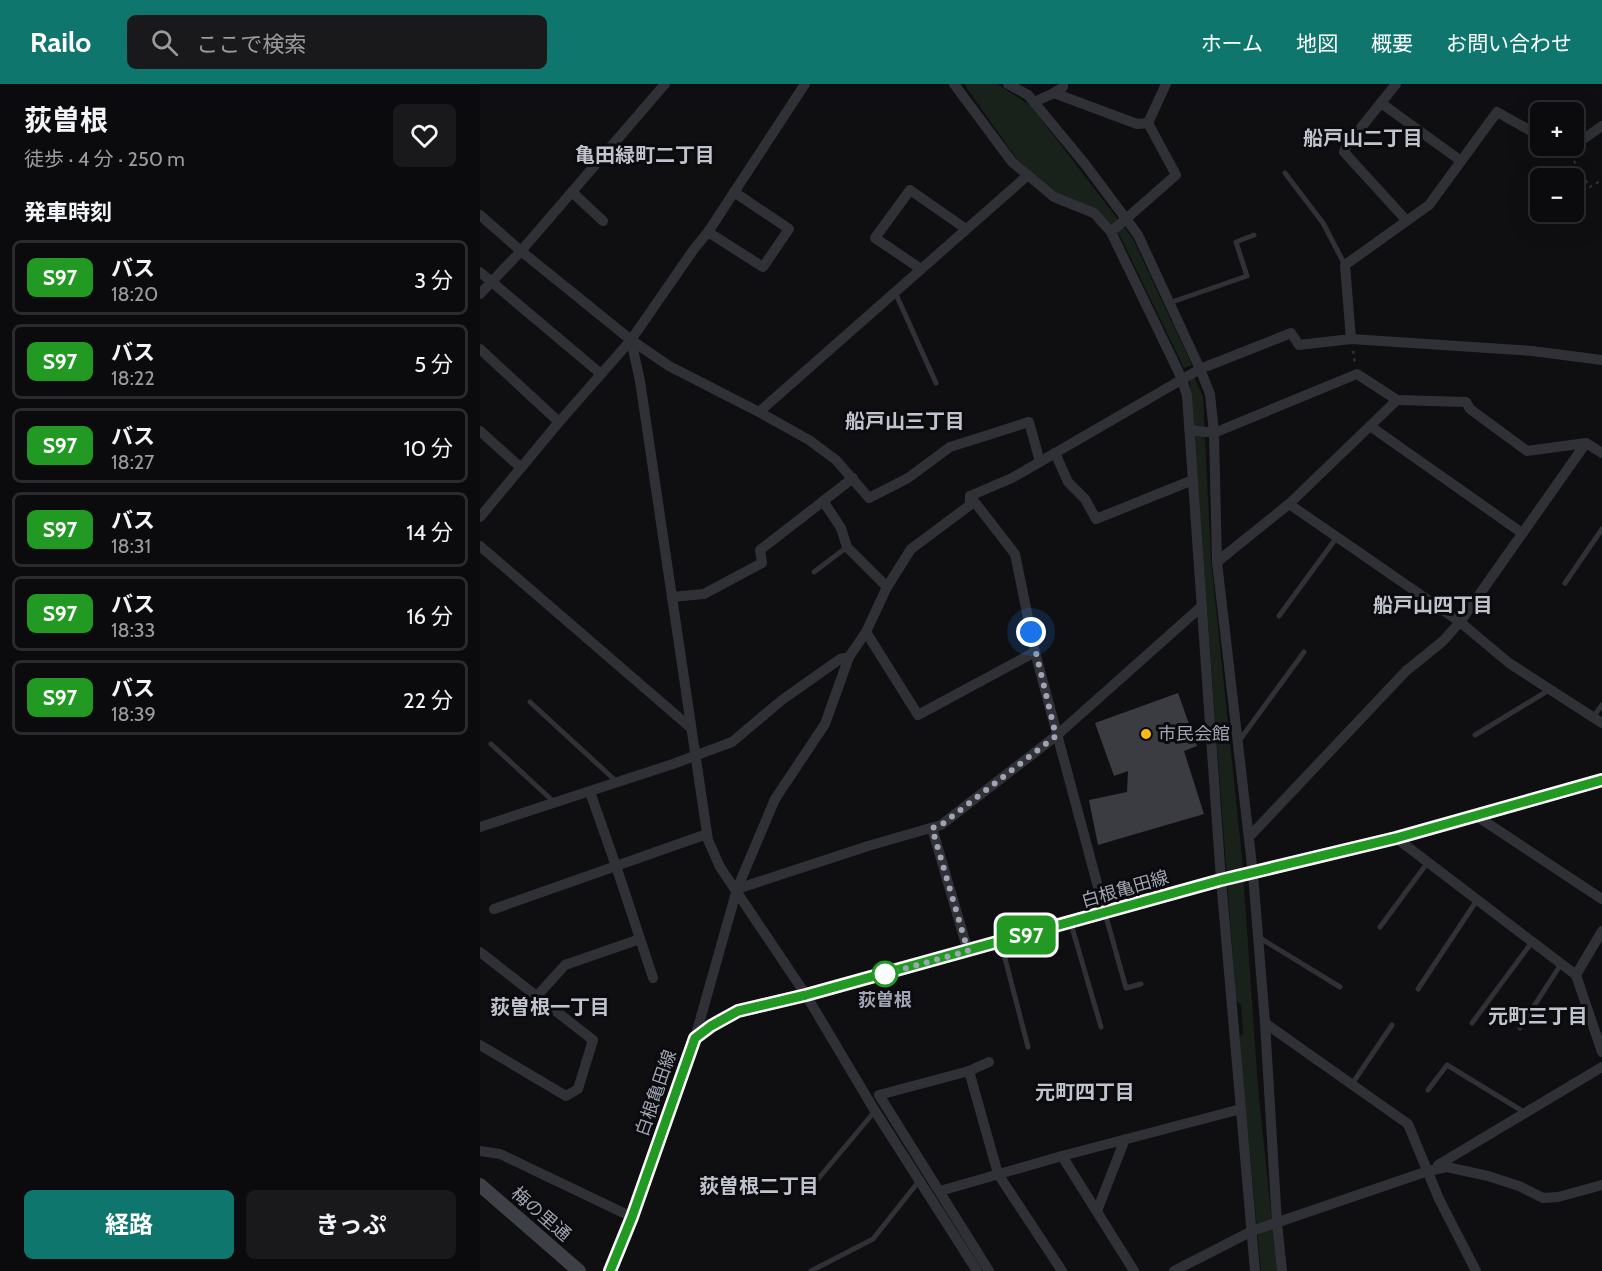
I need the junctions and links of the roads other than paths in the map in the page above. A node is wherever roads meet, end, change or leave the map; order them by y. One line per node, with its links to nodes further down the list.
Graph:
1 (665, 84): 19 (street)
2 (805, 84): 20 (street)
3 (954, 84): 18 (street)
4 (1008, 84): 10 (street)
5 (1018, 84): 10 (street)
6 (1063, 84): 9 (street)
7 (1166, 84): 12 (street)
8 (1396, 84): 11 (street)
9 (1054, 93): 10 (street); 12 (street)
10 (1031, 99): 22 (street)
11 (1381, 103): 16 (street); 23 (street)
12 (1148, 123): 22 (street)
13 (1602, 126): 15 (street)
14 (1530, 130): 16 (street)
15 (1584, 136)
16 (1461, 161): 23 (street)
17 (1285, 173): 30 (lane)
18 (1028, 175): 25 (street); 27 (street)
19 (572, 192): 24 (street); 29 (street)
20 (734, 192): 26 (street); 26 (street)
21 (480, 215): 29 (street)
22 (1126, 219): 27 (street); 36 (street)
23 (1406, 220): 30 (street)
24 (603, 221)
25 (966, 229): 31 (street); 31 (street)
26 (708, 232): 38 (street)
27 (1111, 232): 43 (street)
28 (1254, 235): 36 (lane)
29 (521, 251): 33 (street); 38 (street)
30 (1345, 265): 37 (street)
31 (921, 269): 34 (street)
32 (480, 272): 33 (street)
33 (491, 281): 35 (street); 42 (street)
34 (895, 292): 44 (lane); 46 (street)
35 (480, 294)
36 (1169, 303): 41 (street)
37 (1351, 339): 40 (street); 41 (street)
38 (631, 340): 42 (street); 46 (street); 72 (street)
39 (480, 349): 47 (street)
40 (1602, 360)
41 (1200, 369): 43 (street); 51 (street)
42 (601, 374): 47 (street)
43 (1182, 379): 49 (street); 53 (street)
44 (936, 383)
45 (1397, 400): 48 (street); 51 (street); 52 (street)
46 (759, 412): 57 (street)
47 (559, 422): 56 (street)
48 (1370, 426): 61 (street); 64 (street)
49 (1190, 430): 51 (street); 58 (street)
50 (480, 431): 56 (street)
51 (1214, 433): 68 (street)
52 (1586, 443): 54 (street); 64 (street)
53 (1055, 453): 55 (street); 58 (street)
54 (1602, 453)
55 (1040, 462): 57 (street); 59 (street)
56 (520, 467): 62 (street)
57 (853, 478): 60 (street)
58 (1193, 480): 73 (street)
59 (970, 496): 71 (street); 77 (street)
60 (823, 501): 67 (street); 72 (street)
61 (1289, 504): 65 (street); 68 (street)
62 (480, 517)
63 (1602, 529): 70 (lane)
64 (1522, 533): 75 (street)
65 (1337, 537): 74 (lane); 75 (street)
66 (480, 546): 84 (street)
67 (847, 547): 69 (lane); 71 (street)
68 (1217, 562): 87 (street)
69 (814, 572)
70 (1565, 583)
71 (887, 587): 76 (street)
72 (672, 597): 84 (street)
73 (1202, 606): 86 (street); 103 (street)
74 (1279, 616)
75 (1460, 622): 80 (street); 98 (street)
76 (866, 632): 77 (street); 79 (street)
77 (1035, 652): 86 (street)
78 (1304, 652): 87 (lane)
79 (849, 657): 89 (street); 104 (street)
80 (1549, 690): 83 (street); 85 (lane)
81 (530, 702): 91 (lane)
82 (1602, 705): 83 (lane)
83 (1597, 720)
84 (691, 729): 89 (street)
85 (1475, 735)
86 (1056, 736): 96 (street); 108 (street)
87 (1238, 743): 98 (street)
88 (491, 744): 93 (lane)
89 (695, 756): 91 (street); 97 (street)
90 (1602, 780): 94 (main road, 白根亀田線)
91 (617, 783): 92 (street)
92 (590, 792): 93 (street); 101 (street)
93 (556, 803): 95 (street)
94 (1475, 815): 99 (main road, 白根亀田線); 105 (street)
95 (480, 827)
96 (932, 828): 104 (street); 116 (street)
97 (707, 834): 101 (street); 104 (street)
98 (1249, 837): 102 (street)
99 (1396, 838): 100 (street); 102 (main road, 白根亀田線)
100 (1428, 862): 106 (street); 110 (lane)
101 (616, 866): 107 (street); 113 (street)
102 (1253, 874): 103 (main road, 白根亀田線); 112 (street)
103 (1221, 880): 108 (main road, 白根亀田線); 140 (street)
104 (737, 890): 124 (street); 131 (street)
105 (1602, 899)
106 (1477, 900): 115 (street); 123 (lane)
107 (494, 909)
108 (1105, 913): 109 (main road, 白根亀田線); 121 (lane)
109 (1070, 922): 114 (main road, 白根亀田線); 129 (lane)
110 (1380, 927)
111 (1602, 932): 119 (street)
112 (1258, 937): 122 (lane); 126 (street)
113 (640, 939): 120 (street); 125 (street)
114 (1000, 942): 116 (main road, 白根亀田線); 133 (lane)
115 (1532, 942): 118 (street); 127 (lane)
116 (968, 951): 124 (main road, 白根亀田線)
117 (480, 952): 125 (street)
118 (1561, 964): 119 (street); 130 (lane)
119 (1576, 975): 134 (street)
120 (653, 978)
121 (1141, 984)
122 (1340, 987)
123 (1418, 988)
124 (806, 995): 131 (main road, 白根亀田線); 141 (street)
125 (537, 996): 132 (street)
126 (1265, 1023): 138 (street); 155 (street)
127 (1472, 1023)
128 (1392, 1025): 138 (lane)
129 (1101, 1027)
130 (1520, 1028)
131 (695, 1038): 154 (main road, 白根亀田線)
132 (480, 1045)
133 (1028, 1047)
134 (1602, 1052)
135 (989, 1062): 137 (street)
136 (1602, 1067): 142 (street)
137 (969, 1071): 147 (street); 152 (street)
138 (1352, 1084): 146 (street)
139 (1428, 1090): 142 (lane)
140 (1241, 1109): 143 (street); 156 (street)
141 (875, 1111): 148 (lane); 149 (street)
142 (1526, 1113): 146 (street)
143 (1125, 1139): 145 (street); 153 (street)
144 (480, 1151): 154 (street)
145 (1062, 1155): 147 (street); 153 (street)
146 (1428, 1171): 151 (street); 155 (street); 158 (street)
147 (998, 1174): 152 (street); 164 (street)
148 (818, 1179)
149 (920, 1179): 161 (lane); 162 (street)
150 (480, 1185): 159 (main road, 梅の里通)
151 (1602, 1185)
152 (940, 1191): 163 (street)
153 (1097, 1211): 165 (street)
154 (632, 1217): 160 (main road, 白根亀田線)
155 (1277, 1223): 156 (street); 168 (street)
156 (1252, 1231): 157 (street); 167 (street)
157 (1195, 1266): 166 (street)
158 (1473, 1270)
159 (579, 1271)
160 (610, 1271)
161 (811, 1271)
162 (977, 1271)
163 (989, 1271)
164 (1062, 1271)
165 (1134, 1271)
166 (1174, 1271)
167 (1255, 1271)
168 (1281, 1271)

